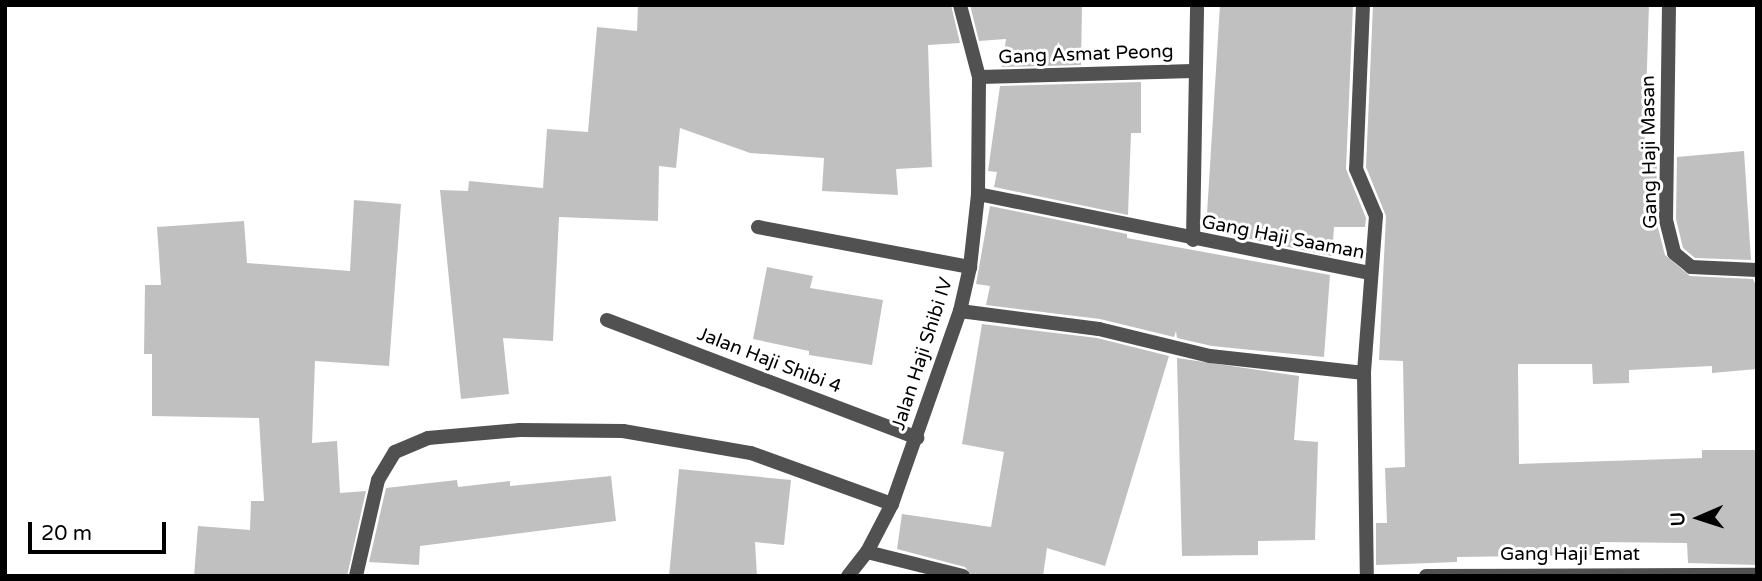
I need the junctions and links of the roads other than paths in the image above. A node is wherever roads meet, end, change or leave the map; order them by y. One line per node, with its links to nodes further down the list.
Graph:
1 (960, 5): 6 (street, Jalan Haji Shibi IV)
2 (1197, 5): 5 (street)
3 (1363, 5): 12 (street)
4 (1669, 5): 11 (street, Gang Haji Masan)
5 (1193, 71): 6 (street, Gang Asmat Peong); 9 (street)
6 (979, 77): 7 (street, Jalan Haji Shibi IV)
7 (978, 194): 9 (street, Gang Haji Saaman); 10 (street, Jalan Haji Shibi IV)
8 (758, 227): 10 (street)
9 (1193, 240): 12 (street, Gang Haji Saaman)
10 (970, 267): 13 (street, Jalan Haji Shibi IV)
11 (1757, 270)
12 (1369, 272): 15 (street, Gang Haji Saaman)
13 (960, 311): 15 (street); 16 (street, Jalan Haji Shibi IV)
14 (607, 320): 16 (street, Jalan Haji Shibi 4)
15 (1364, 373): 24 (street, Gang Haji Saaman)
16 (917, 438): 17 (street, Jalan Haji Shibi IV)
17 (892, 505): 18 (street, Jalan Haji Shibi IV); 21 (street)
18 (867, 552): 22 (street, Jalan Haji Shibi IV); 23 (street)
19 (1470, 575): 20 (street, Gang Haji Emat); 25 (street, Gang Haji Emat)
20 (1757, 575)
21 (356, 576)
22 (848, 576)
23 (963, 576)
24 (1367, 576)
25 (1426, 576)

